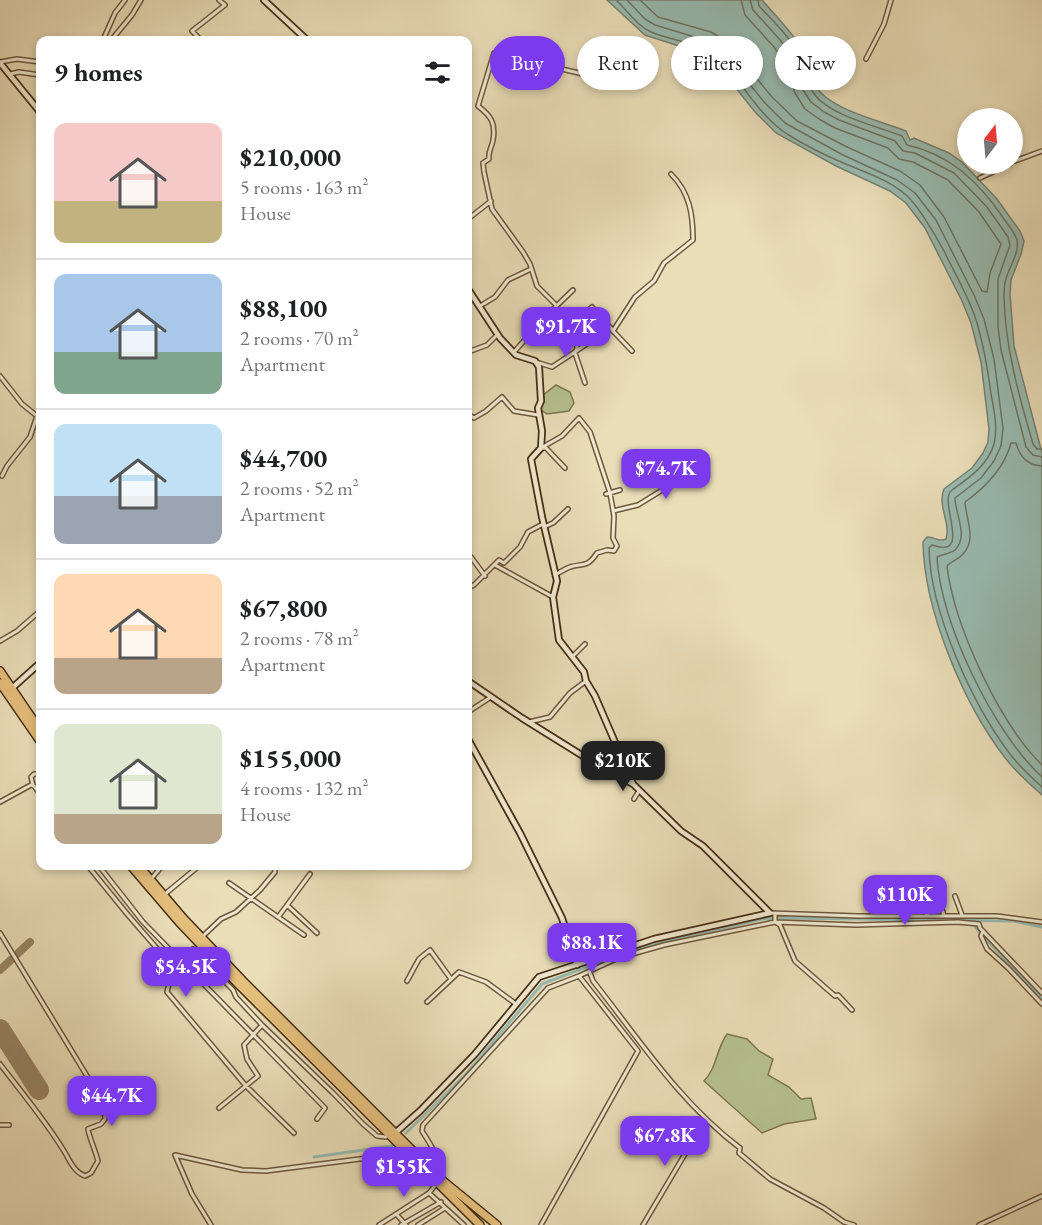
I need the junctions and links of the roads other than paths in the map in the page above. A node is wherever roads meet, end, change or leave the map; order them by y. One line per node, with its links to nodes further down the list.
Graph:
1 (124, 0): 6 (street)
2 (141, 0): 7 (street)
3 (219, 0): 8 (street)
4 (264, 0): 9 (street)
5 (891, 0): 10 (street)
6 (105, 36)
7 (116, 36)
8 (197, 36)
9 (303, 36)
10 (866, 59)
11 (36, 61): 12 (street)
12 (0, 62): 13 (street)
13 (2, 70): 16 (street)
14 (577, 73): 23 (street)
15 (36, 74): 16 (street)
16 (9, 75): 17 (street)
17 (36, 107)
18 (1042, 151): 19 (street)
19 (1023, 158)
20 (671, 174): 31 (street)
21 (988, 174): 22 (street)
22 (980, 178)
23 (491, 201): 24 (street); 25 (street)
24 (472, 216)
25 (531, 269): 28 (street); 29 (street)
26 (573, 290): 28 (street)
27 (472, 296): 29 (street)
28 (556, 305): 30 (street); 34 (street)
29 (479, 306): 32 (street)
30 (569, 325): 31 (street); 36 (street)
31 (612, 330): 35 (street); 36 (street)
32 (498, 334): 33 (street); 34 (street)
33 (472, 351)
34 (515, 351): 37 (street)
35 (632, 351)
36 (575, 353): 37 (street); 39 (street)
37 (535, 361): 40 (street)
38 (0, 376): 41 (street)
39 (585, 383)
40 (539, 414): 42 (street); 44 (street)
41 (36, 415)
42 (472, 417)
43 (36, 419): 47 (street)
44 (541, 448): 48 (street); 51 (street); 54 (street)
45 (0, 462): 47 (street)
46 (706, 463): 53 (street)
47 (6, 466): 49 (street)
48 (566, 468)
49 (2, 477)
50 (620, 490): 51 (street)
51 (608, 494): 53 (street)
52 (568, 509): 54 (street)
53 (613, 511): 57 (street)
54 (544, 526): 56 (street); 57 (street)
55 (472, 558): 58 (street)
56 (495, 565): 58 (street); 60 (street)
57 (555, 575): 60 (street)
58 (485, 576): 59 (street)
59 (472, 584)
60 (554, 597): 64 (street)
61 (36, 614): 62 (street)
62 (0, 641)
63 (585, 644): 64 (street)
64 (573, 656): 67 (street)
65 (36, 667): 70 (street)
66 (0, 671): 70 (highway)
67 (586, 681): 73 (street); 78 (street)
68 (0, 684): 70 (highway)
69 (472, 684): 71 (street)
70 (9, 691): 74 (highway); 75 (highway)
71 (491, 697): 72 (street); 73 (street)
72 (472, 709)
73 (529, 722): 78 (street)
74 (36, 725)
75 (36, 735)
76 (472, 746): 113 (street)
77 (36, 774): 79 (street)
78 (633, 784): 81 (street)
79 (33, 786): 80 (street); 83 (street)
80 (36, 789)
81 (639, 791): 82 (street); 100 (street)
82 (634, 799)
83 (0, 802)
84 (91, 870): 126 (street)
85 (102, 870): 112 (street)
86 (134, 870): 133 (highway)
87 (142, 870): 92 (highway)
88 (159, 870): 92 (street)
89 (195, 870): 95 (street)
90 (275, 870): 97 (street)
91 (310, 874): 99 (street)
92 (151, 880): 95 (highway)
93 (229, 882): 97 (street)
94 (906, 883): 103 (street)
95 (163, 895): 111 (highway)
96 (938, 895): 104 (street)
97 (252, 897): 102 (street); 111 (street)
98 (955, 897): 101 (street)
99 (287, 905): 102 (street); 109 (street)
100 (773, 913): 103 (street); 105 (street); 113 (street)
101 (962, 915): 104 (street); 106 (street)
102 (279, 916): 110 (street)
103 (928, 916): 104 (street)
104 (944, 916)
105 (776, 922): 107 (street); 114 (street); 122 (street)
106 (1042, 922)
107 (983, 931): 118 (street); 120 (street)
108 (0, 933): 125 (street)
109 (317, 933)
110 (304, 935)
111 (201, 938): 133 (highway)
112 (180, 960): 123 (street); 124 (street)
113 (577, 965): 121 (street)
114 (590, 972): 115 (street); 129 (street)
115 (579, 976): 135 (street); 148 (street)
116 (451, 978): 117 (street); 119 (street); 121 (street)
117 (407, 981)
118 (1042, 993)
119 (427, 1002)
120 (1042, 1004)
121 (516, 1005): 133 (street)
122 (852, 1010)
123 (262, 1025): 124 (street); 133 (street)
124 (254, 1034): 126 (street); 128 (street)
125 (0, 1064)
126 (246, 1086): 127 (street); 132 (street)
127 (219, 1108)
128 (316, 1119)
129 (705, 1120): 149 (street); 150 (street)
130 (0, 1125): 131 (street)
131 (9, 1125)
132 (294, 1133)
133 (392, 1135): 134 (highway); 135 (highway)
134 (404, 1150): 135 (highway); 142 (street)
135 (435, 1178): 136 (street); 146 (highway); 147 (highway)
136 (429, 1193): 138 (street); 140 (street)
137 (1042, 1196): 151 (street)
138 (441, 1202): 139 (street); 141 (street)
139 (445, 1208): 144 (street); 145 (street)
140 (397, 1215): 141 (street); 143 (street)
141 (404, 1224)
142 (211, 1225)
143 (379, 1225)
144 (418, 1225)
145 (464, 1225)
146 (480, 1225)
147 (497, 1225)
148 (541, 1225)
149 (643, 1225)
150 (854, 1225)
151 (979, 1225)

